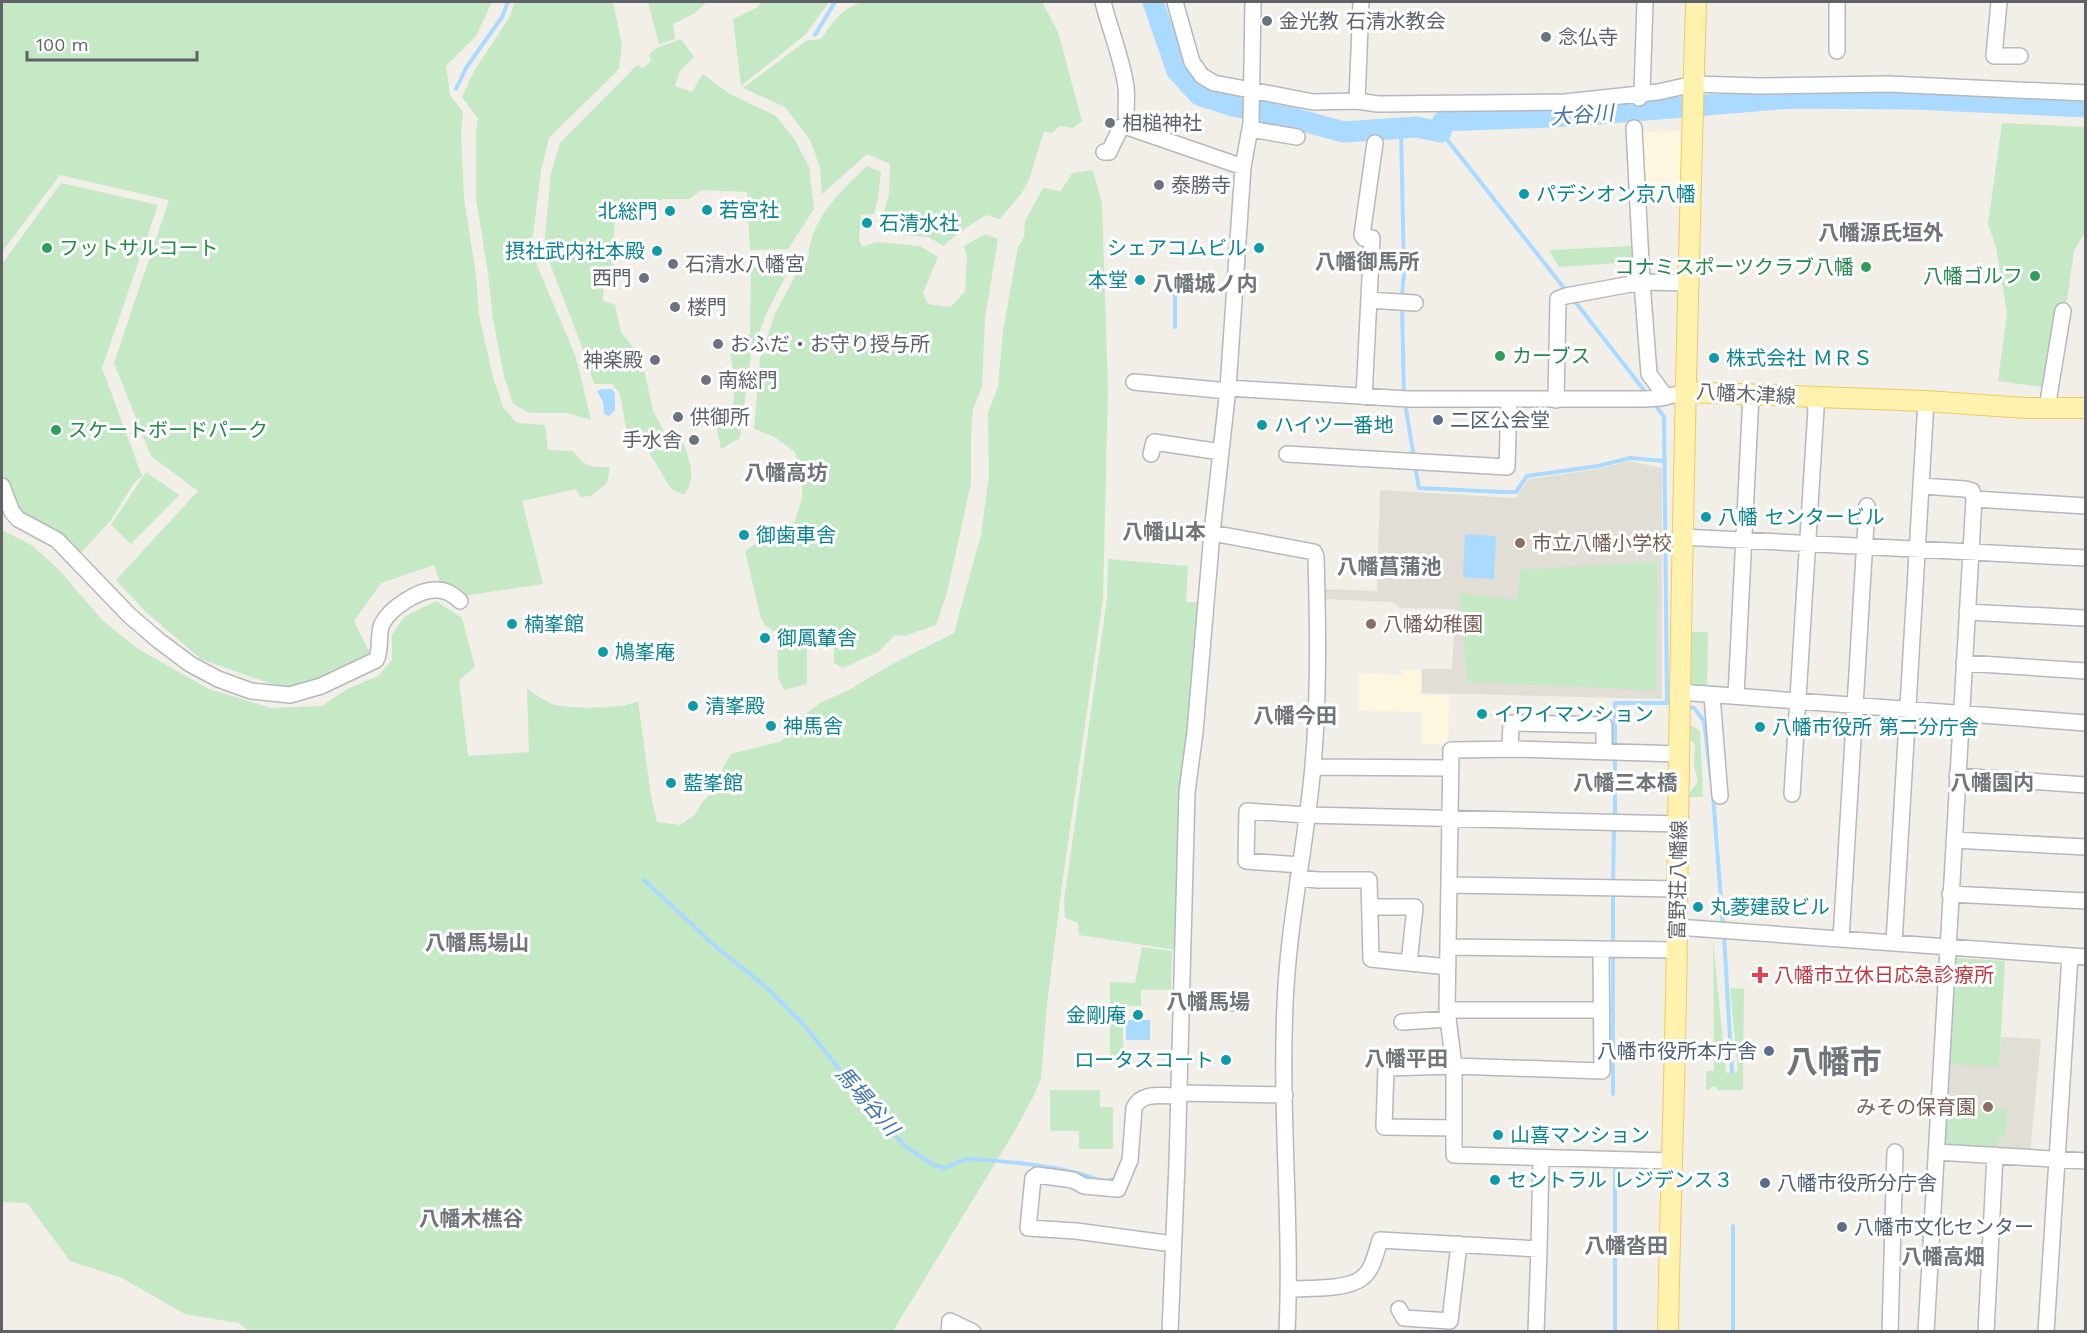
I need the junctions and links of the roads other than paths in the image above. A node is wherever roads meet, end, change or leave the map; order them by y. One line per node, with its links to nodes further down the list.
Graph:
1 (1104, 2): 16 (street)
2 (1175, 2): 12 (street)
3 (1253, 2): 12 (street)
4 (1361, 2): 15 (street)
5 (1646, 2): 14 (street)
6 (1696, 2): 11 (main road, 八幡木津線)
7 (1837, 2): 9 (street)
8 (1999, 2): 10 (street)
9 (1837, 51)
10 (2020, 56)
11 (1694, 87): 13 (street); 14 (street); 24 (main road, 八幡木津線)
12 (1251, 91): 15 (street); 17 (street)
13 (2085, 93)
14 (1640, 96): 15 (street)
15 (1357, 101)
16 (1127, 123): 21 (street); 22 (street)
17 (1251, 126): 19 (street); 22 (street)
18 (1636, 127): 23 (street)
19 (1297, 137)
20 (1376, 143): 25 (street)
21 (1104, 152)
22 (1243, 167): 29 (street)
23 (1642, 282): 24 (street); 33 (street); 36 (street)
24 (1690, 283): 30 (main road, 八幡木津線)
25 (1369, 300): 26 (street); 32 (street)
26 (1407, 303)
27 (2063, 311): 38 (street)
28 (1134, 382): 29 (street)
29 (1228, 389): 32 (street); 40 (street)
30 (1687, 392): 31 (main road, 八幡木津線); 33 (street); 49 (main road, 富野荘八幡線)
31 (1751, 396): 34 (main road, 八幡木津線); 50 (street)
32 (1364, 397): 35 (street)
33 (1664, 397): 36 (street)
34 (1813, 397): 37 (main road, 八幡木津線); 51 (street)
35 (1509, 400): 36 (street); 41 (street)
36 (1556, 400)
37 (1926, 401): 38 (main road, 八幡木津線); 44 (street)
38 (2047, 408): 39 (main road, 八幡木津線)
39 (2085, 408)
40 (1221, 452): 42 (street); 48 (street)
41 (1287, 453)
42 (1151, 454)
43 (2, 486): 56 (street)
44 (1922, 486): 45 (street); 53 (street)
45 (1974, 499): 47 (street); 54 (street)
46 (1867, 506): 52 (street)
47 (2085, 506)
48 (1212, 533): 72 (street); 99 (street)
49 (1682, 537): 50 (street); 61 (main road, 富野荘八幡線)
50 (1744, 540): 51 (street); 63 (street)
51 (1808, 544): 52 (street); 64 (street)
52 (1865, 546): 53 (street); 65 (street)
53 (1917, 549): 54 (street); 66 (street)
54 (1971, 552): 55 (street); 57 (street)
55 (2085, 558)
56 (460, 601)
57 (1967, 612): 58 (street); 59 (street)
58 (2085, 613)
59 (1964, 663): 60 (street); 67 (street)
60 (2085, 671)
61 (1680, 692): 62 (street); 71 (main road, 富野荘八幡線)
62 (1712, 696): 63 (street); 77 (street)
63 (1736, 696): 64 (street)
64 (1797, 700): 65 (street); 76 (street)
65 (1856, 706): 66 (street); 90 (street)
66 (1908, 709): 67 (street); 91 (street)
67 (1960, 713): 68 (street); 74 (street)
68 (2085, 723)
69 (1510, 749): 70 (street); 70 (street); 73 (street)
70 (1610, 751): 71 (street)
71 (1680, 754): 80 (main road, 富野荘八幡線)
72 (1313, 767): 73 (street); 78 (street)
73 (1451, 768): 79 (street)
74 (1957, 776): 75 (street); 81 (street)
75 (2085, 785)
76 (1792, 794)
77 (1720, 796)
78 (1306, 815): 79 (street); 83 (street); 83 (street)
79 (1451, 818): 80 (street); 84 (street)
80 (1679, 824): 85 (main road, 富野荘八幡線)
81 (1954, 840): 82 (street); 86 (street)
82 (2085, 848)
83 (1299, 871): 88 (street); 106 (street)
84 (1449, 885): 85 (street); 92 (street)
85 (1677, 889): 89 (main road, 富野荘八幡線)
86 (1950, 894): 87 (street); 93 (street)
87 (2085, 901)
88 (1370, 907): 97 (street); 97 (street)
89 (1677, 927): 90 (street); 95 (main road, 富野荘八幡線)
90 (1841, 939): 91 (street)
91 (1894, 943): 93 (street)
92 (1448, 947): 94 (street); 98 (street)
93 (1947, 947): 96 (street); 109 (street)
94 (1608, 950): 95 (street); 101 (street)
95 (1676, 950): 113 (main road, 富野荘八幡線)
96 (2078, 956): 112 (street)
97 (1409, 963): 98 (street)
98 (1448, 967): 102 (street)
99 (1182, 1002): 100 (street); 105 (street)
100 (1244, 1003)
101 (1602, 1010): 102 (street); 104 (street)
102 (1448, 1014): 103 (street); 104 (street)
103 (1402, 1022)
104 (1454, 1066): 107 (street); 107 (street)
105 (1179, 1094): 106 (street); 115 (street); 115 (street)
106 (1285, 1095): 118 (street)
107 (1454, 1128): 111 (street)
108 (1895, 1152): 126 (street)
109 (1936, 1152): 110 (street); 127 (street)
110 (1995, 1155): 112 (street); 128 (street)
111 (1541, 1158): 113 (street); 117 (street)
112 (2058, 1159): 114 (street); 129 (street)
113 (1671, 1161): 125 (main road, 富野荘八幡線)
114 (2085, 1161)
115 (1173, 1244): 123 (street)
116 (1459, 1244): 117 (street); 118 (street); 119 (street)
117 (1539, 1249): 124 (street)
118 (1288, 1289): 121 (street)
119 (1399, 1310)
120 (949, 1326): 122 (street)
121 (1283, 1330)
122 (973, 1332)
123 (1170, 1332)
124 (1536, 1332)
125 (1668, 1332)
126 (1890, 1332)
127 (1926, 1332)
128 (1986, 1332)
129 (2046, 1332)

